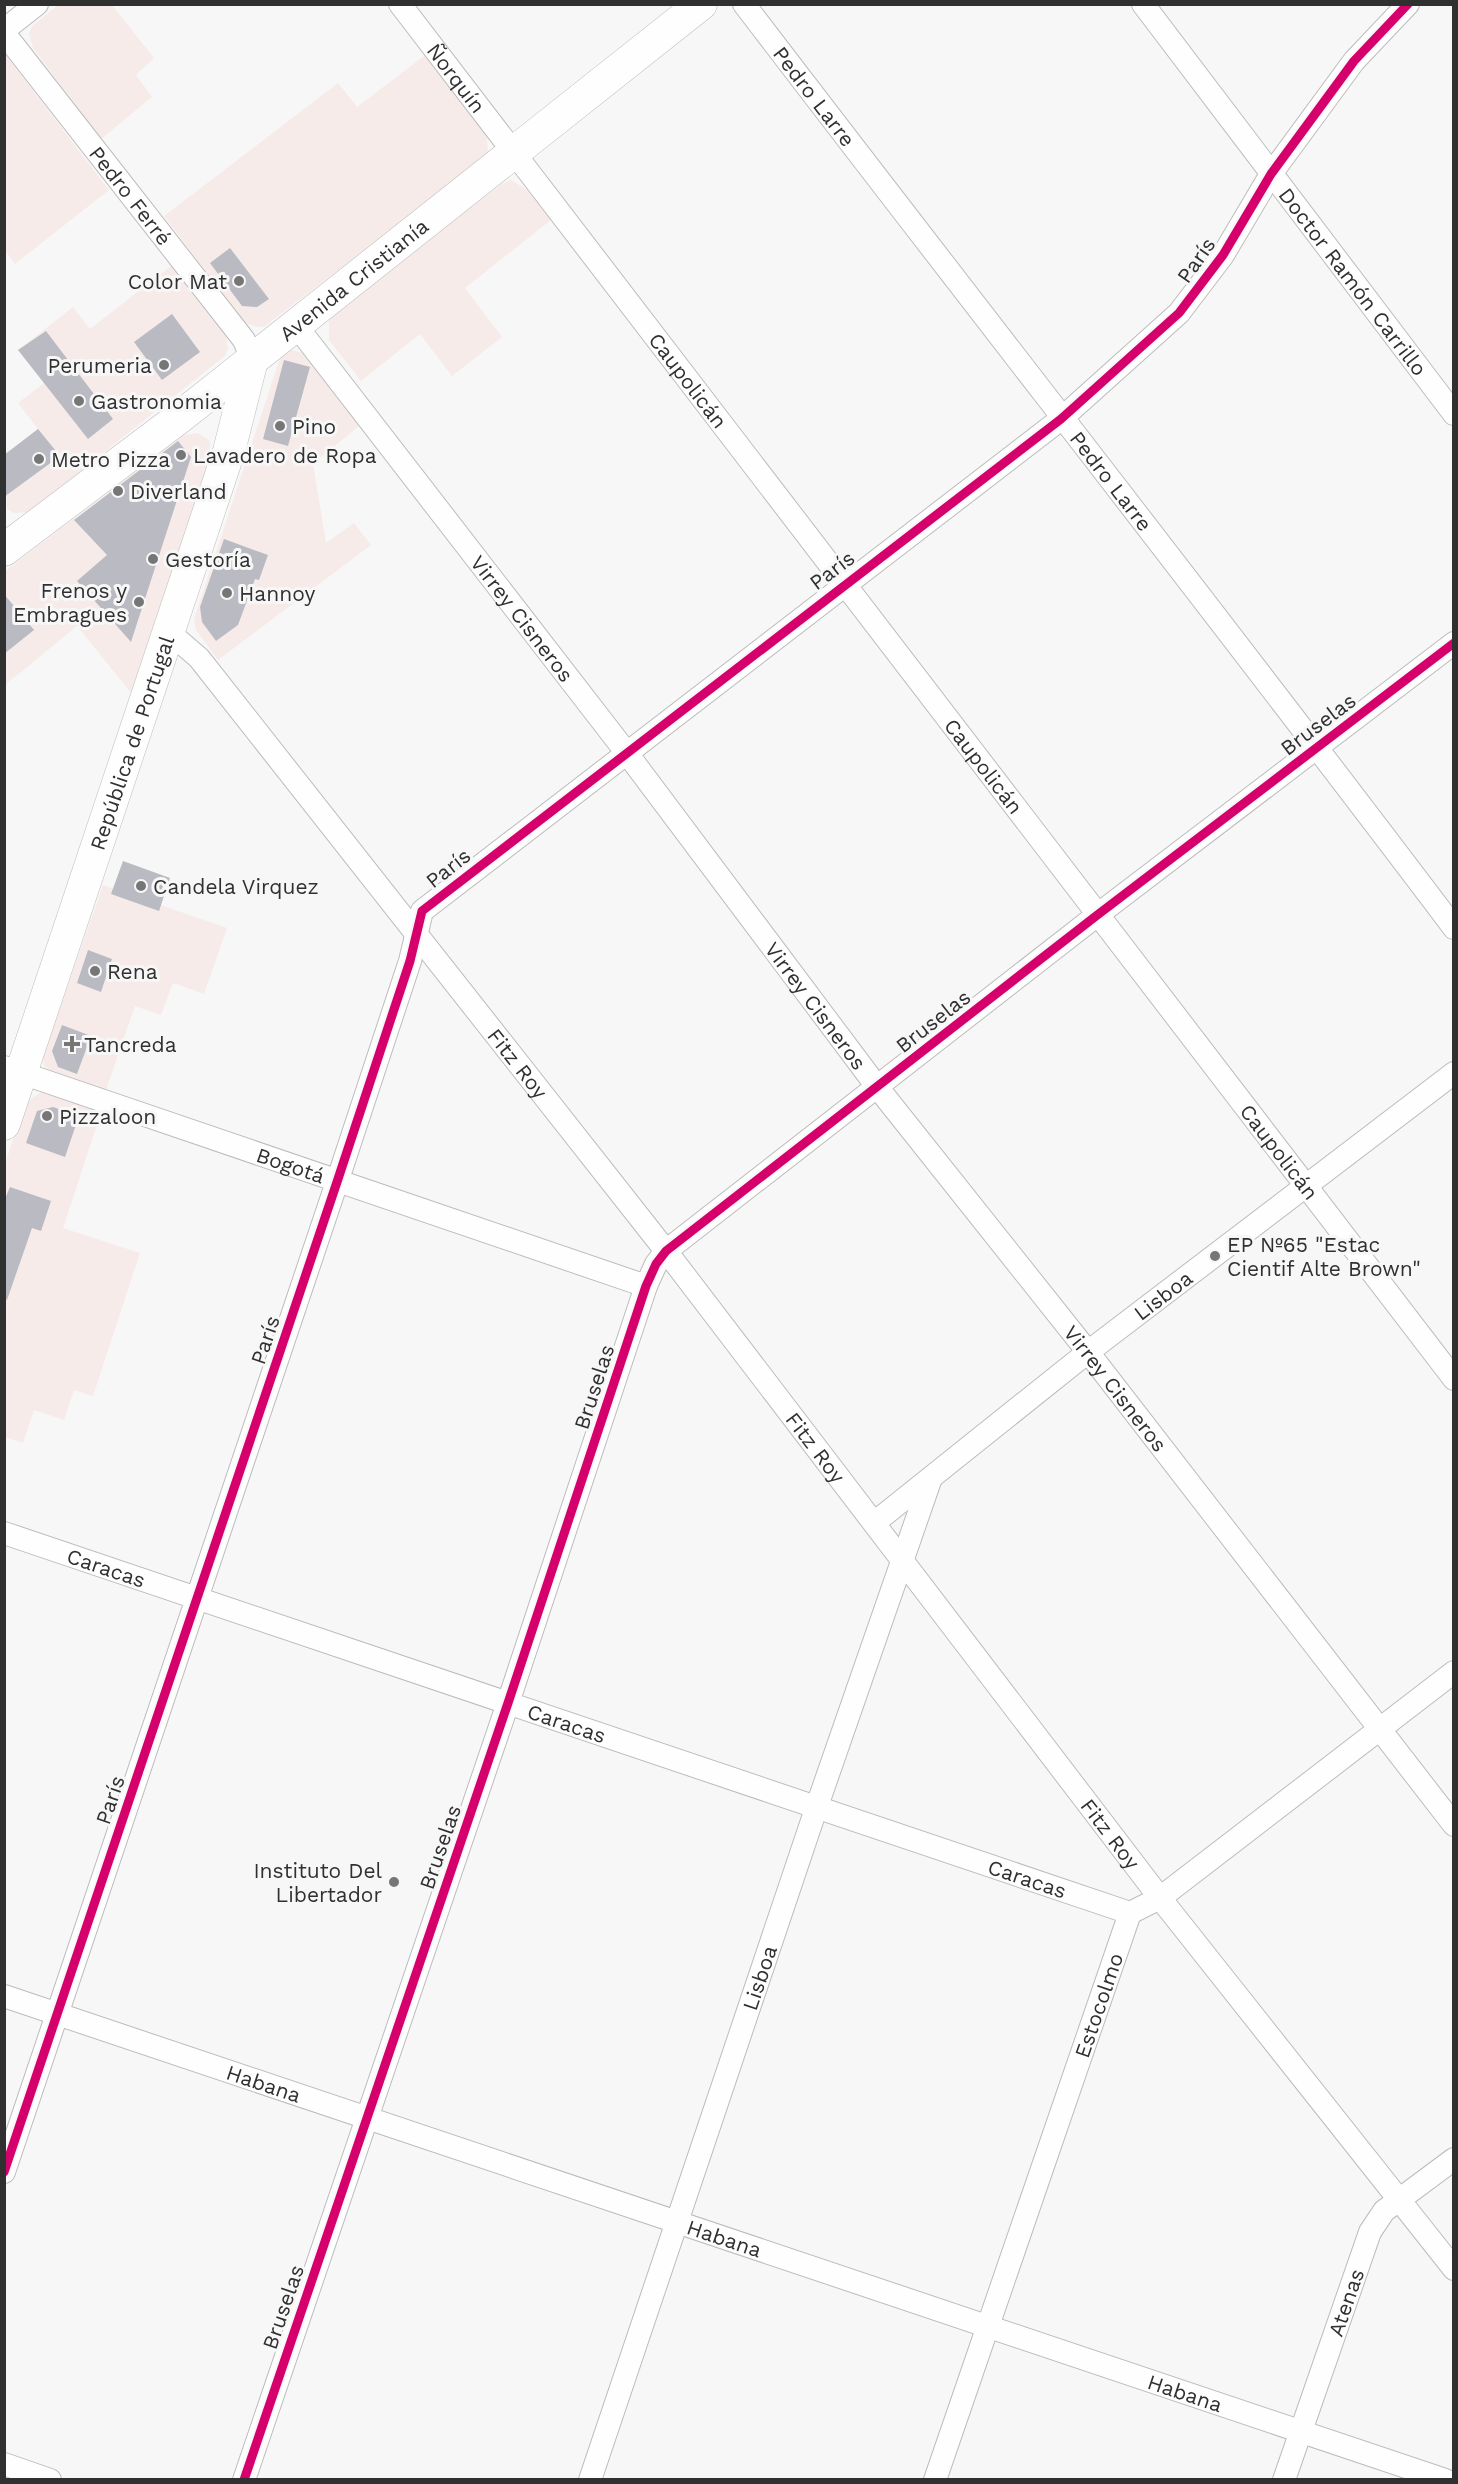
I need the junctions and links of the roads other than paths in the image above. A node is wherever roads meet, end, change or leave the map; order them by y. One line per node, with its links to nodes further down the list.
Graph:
1 (37, 4): 7 (street)
2 (400, 4): 8 (street, Ñorquín)
3 (701, 4): 8 (main road, Avenida Cristianía)
4 (744, 4): 13 (street, Pedro Larre)
5 (1143, 4): 9 (street, Doctor Ramón Carrillo)
6 (1408, 4): 9 (street, París)
7 (4, 31): 11 (street, Pedro Ferré)
8 (513, 152): 10 (main road, Avenida Cristianía); 15 (street, Caupolicán)
9 (1271, 174): 12 (street, Doctor Ramón Carrillo); 13 (street, París)
10 (295, 324): 11 (main road, Avenida Cristianía); 19 (street, Virrey Cisneros)
11 (252, 360): 14 (main road, Avenida Cristianía); 16 (main road, República de Portugal)
12 (1454, 414)
13 (1061, 418): 15 (street, París); 18 (street, Pedro Larre)
14 (9, 538)
15 (843, 584): 19 (street, París); 20 (street, Caupolicán)
16 (170, 633): 22 (street, Fitz Roy); 23 (main road, República de Portugal)
17 (1454, 643): 18 (street, Bruselas)
18 (1317, 747): 20 (street, Bruselas); 21 (street, Pedro Larre)
19 (626, 752): 22 (street, París); 25 (street, Virrey Cisneros)
20 (1096, 915): 25 (street, Bruselas); 28 (street, Caupolicán)
21 (1454, 928)
22 (417, 932): 27 (street, París); 29 (street, Fitz Roy)
23 (13, 1070): 26 (main road, República de Portugal); 27 (street, Bogotá)
24 (1454, 1073): 28 (street, Lisboa)
25 (878, 1088): 29 (street, Bruselas); 31 (street, Virrey Cisneros)
26 (4, 1124)
27 (338, 1179): 30 (street, Bogotá); 37 (street, París)
28 (1307, 1187): 31 (street, Lisboa); 32 (street, Caupolicán)
29 (666, 1251): 30 (street, Bruselas); 34 (street, Fitz Roy)
30 (646, 1286): 39 (street, Bruselas)
31 (1088, 1352): 33 (street, Lisboa); 40 (street, Virrey Cisneros)
32 (1454, 1379)
33 (931, 1478): 34 (street, Lisboa); 36 (street, Lisboa)
34 (874, 1523): 36 (street, Fitz Roy)
35 (4, 1533): 37 (street, Caracas)
36 (901, 1558): 41 (street, Lisboa); 43 (street, Fitz Roy)
37 (196, 1599): 39 (street, Caracas); 46 (street, París)
38 (1454, 1672): 40 (street)
39 (508, 1703): 41 (street, Caracas); 47 (street, Bruselas)
40 (1379, 1729): 42 (street, Virrey Cisneros); 43 (street)
41 (817, 1806): 44 (street, Caracas); 51 (street, Lisboa)
42 (1454, 1825)
43 (1160, 1898): 44 (street); 50 (street, Fitz Roy)
44 (1130, 1913): 53 (street, Estocolmo)
45 (4, 1996): 46 (street, Habana)
46 (57, 2013): 47 (street, Habana); 49 (street, París)
47 (366, 2117): 51 (street, Habana); 57 (street, Bruselas)
48 (1454, 2159): 50 (street, Atenas)
49 (4, 2172)
50 (1401, 2200): 52 (street, Fitz Roy); 54 (street, Atenas)
51 (678, 2221): 53 (street, Habana); 58 (street, Lisboa)
52 (1454, 2269)
53 (988, 2325): 54 (street, Habana); 59 (street, Estocolmo)
54 (1299, 2432): 60 (street, Atenas); 61 (street, Habana)
55 (4, 2464): 56 (street)
56 (50, 2480)
57 (244, 2480)
58 (590, 2480)
59 (934, 2480)
60 (1284, 2480)
61 (1445, 2480)

